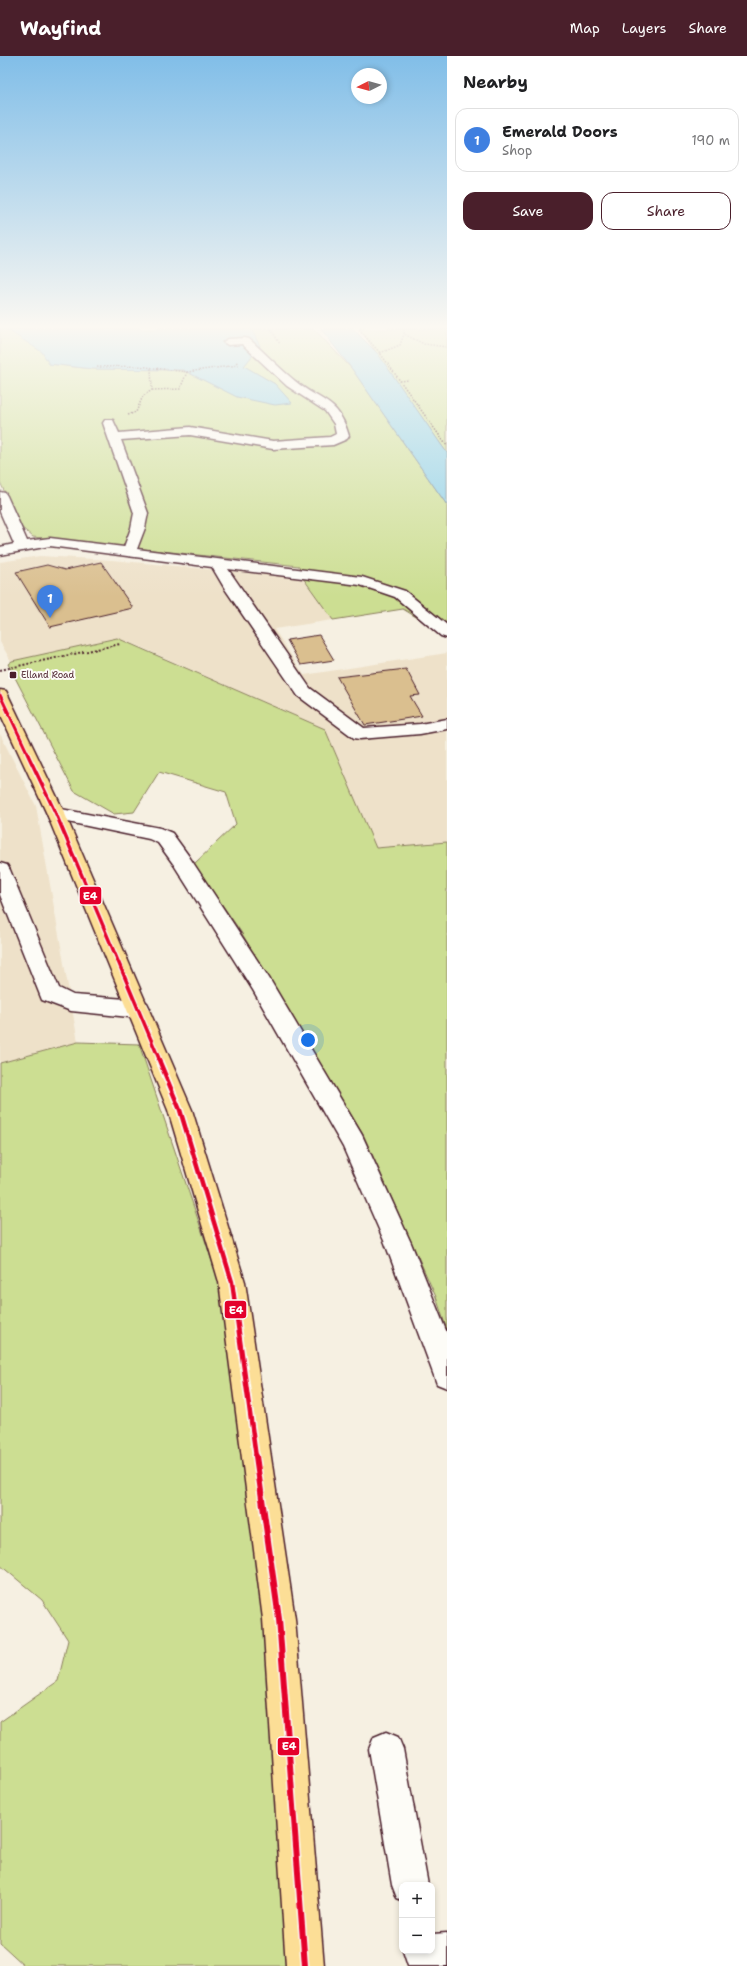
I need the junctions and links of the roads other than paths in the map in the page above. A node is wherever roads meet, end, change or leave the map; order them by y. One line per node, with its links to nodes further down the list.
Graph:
1 (337, 418): 3 (street)
2 (109, 422): 3 (street)
3 (114, 437): 7 (street)
4 (0, 496): 5 (street)
5 (22, 546): 6 (street); 7 (street)
6 (0, 552)
7 (129, 552): 8 (street)
8 (217, 562): 9 (street); 11 (street)
9 (447, 633)
10 (0, 695): 12 (main road)
11 (447, 724)
12 (56, 814): 14 (main road); 15 (street)
13 (0, 870): 14 (street)
14 (139, 1009): 20 (main road)
15 (447, 1374)
16 (386, 1749): 17 (street)
17 (409, 1882)
18 (447, 1952): 19 (street)
19 (435, 1953)
20 (305, 1966)

